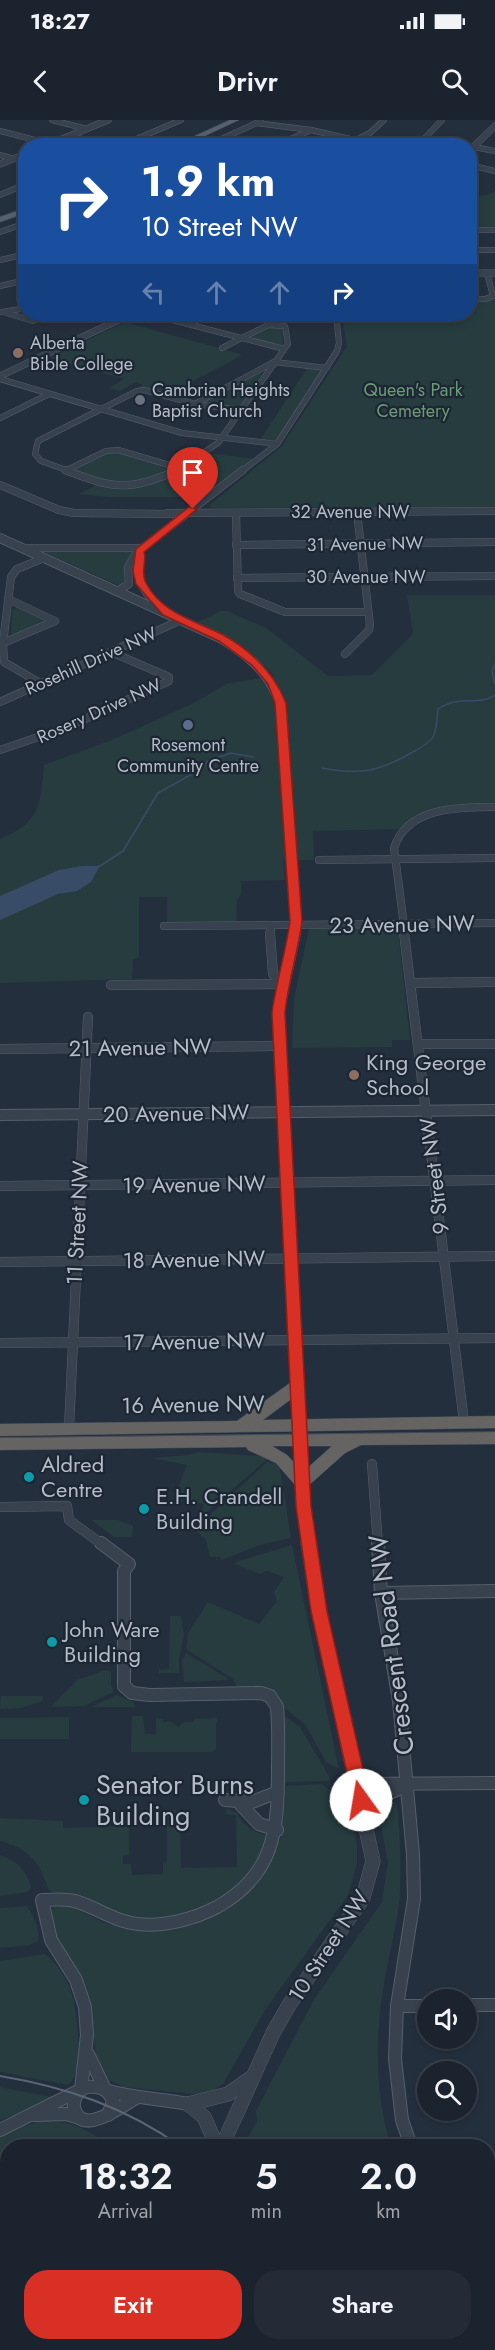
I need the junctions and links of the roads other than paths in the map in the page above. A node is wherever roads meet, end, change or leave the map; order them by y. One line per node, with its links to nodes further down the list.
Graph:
1 (52, 120): 12 (street)
2 (65, 120): 12 (street)
3 (108, 120): 12 (street)
4 (181, 120): 19 (street)
5 (236, 120): 20 (main road)
6 (245, 120): 21 (main road)
7 (263, 120): 10 (street)
8 (384, 120): 25 (street)
9 (442, 120): 26 (street)
10 (256, 123): 13 (street); 22 (street)
11 (495, 126): 27 (street)
12 (90, 128): 15 (street)
13 (311, 130): 23 (street); 24 (street)
14 (0, 131): 16 (street)
15 (70, 136): 17 (street); 18 (street)
16 (24, 138)
17 (65, 138)
18 (78, 138)
19 (139, 138)
20 (194, 138)
21 (203, 138)
22 (223, 138)
23 (293, 138)
24 (348, 138)
25 (360, 138)
26 (425, 138)
27 (477, 144)
28 (477, 149): 29 (street)
29 (495, 151)
30 (0, 155): 32 (street)
31 (18, 157): 32 (street)
32 (14, 159): 33 (street)
33 (0, 164)
34 (477, 167): 35 (street)
35 (495, 171)
36 (18, 187): 37 (street)
37 (0, 195)
38 (18, 213): 39 (main road)
39 (0, 220)
40 (18, 223): 41 (main road)
41 (0, 228)
42 (477, 230): 43 (street)
43 (495, 230)
44 (477, 250): 45 (street)
45 (495, 250)
46 (18, 256): 47 (street)
47 (0, 260)
48 (477, 273): 49 (street)
49 (487, 273): 50 (street); 53 (street)
50 (495, 273)
51 (18, 281): 52 (street)
52 (0, 286)
53 (477, 299)
54 (18, 310): 55 (street)
55 (1, 313): 56 (street)
56 (18, 317)
57 (117, 321): 67 (street)
58 (177, 321): 61 (street)
59 (196, 321): 61 (street)
60 (337, 321): 66 (street)
61 (189, 324): 62 (street)
62 (240, 339): 63 (street); 64 (street); 64 (street)
63 (222, 348)
64 (284, 349): 65 (street)
65 (274, 362): 66 (street); 69 (street); 71 (street)
66 (327, 368): 74 (street)
67 (0, 378): 68 (street)
68 (49, 394): 70 (street); 72 (street)
69 (195, 404): 70 (street); 71 (street)
70 (100, 409): 73 (street); 76 (street)
71 (242, 410): 73 (street)
72 (0, 418)
73 (222, 438): 74 (street); 75 (street)
74 (277, 444): 78 (street)
75 (183, 468): 76 (street); 76 (street)
76 (68, 470)
77 (0, 485): 81 (street, 32 Avenue NW)
78 (201, 502): 82 (street); 83 (street)
79 (495, 511): 80 (street, 32 Avenue NW)
80 (357, 512): 84 (street, 32 Avenue NW); 88 (street)
81 (166, 513): 82 (street, 32 Avenue NW); 85 (street)
82 (186, 513): 83 (street, 32 Avenue NW); 85 (street)
83 (207, 513): 84 (street, 32 Avenue NW)
84 (236, 513): 89 (street)
85 (174, 522): 91 (street)
86 (0, 538): 90 (street, 10 Street NW)
87 (495, 542): 88 (street, 31 Avenue NW)
88 (362, 544): 89 (street, 31 Avenue NW); 95 (street)
89 (236, 545): 94 (street)
90 (23, 548): 91 (street); 92 (street, 10 Street NW)
91 (140, 550): 96 (street); 99 (street, 10 Street NW)
92 (44, 558): 96 (street, 10 Street NW); 97 (street)
93 (495, 576): 95 (street, 30 Avenue NW)
94 (237, 578): 95 (street, 30 Avenue NW); 98 (street)
95 (366, 578): 98 (street)
96 (117, 591): 99 (street, 10 Street NW)
97 (8, 599): 101 (street); 101 (street)
98 (368, 612): 103 (street)
99 (167, 613): 100 (street, 10 Street NW)
100 (181, 620): 102 (street, Rosehill Drive NW); 114 (street, 10 Street NW)
101 (3, 644): 104 (street)
102 (111, 652): 104 (street, Rosehill Drive NW); 106 (street, Rosery Drive NW)
103 (345, 654)
104 (40, 683): 105 (street, Rosehill Drive NW)
105 (0, 702)
106 (0, 750)
107 (495, 807): 109 (street, 9 Street NW)
108 (495, 858): 109 (street)
109 (397, 859): 110 (street); 112 (street, 9 Street NW)
110 (319, 860)
111 (495, 923): 112 (street, 23 Avenue NW)
112 (405, 924): 114 (street, 23 Avenue NW); 117 (street, 9 Street NW)
113 (270, 925): 114 (street, 23 Avenue NW); 115 (street, 23 Avenue NW); 118 (street, 10 Street NW)
114 (296, 925): 118 (street, 10 Street NW)
115 (164, 926)
116 (495, 981): 117 (street)
117 (411, 983): 121 (street, 9 Street NW)
118 (282, 984): 119 (street); 123 (street, 10 Street NW)
119 (111, 986)
120 (88, 1017): 124 (street, 11 Street NW)
121 (418, 1044): 122 (street); 127 (street, 9 Street NW)
122 (495, 1044)
123 (280, 1046): 124 (street, 21 Avenue NW); 128 (street, 10 Street NW)
124 (86, 1048): 125 (street, 21 Avenue NW); 129 (street, 11 Street NW)
125 (0, 1049)
126 (495, 1110): 127 (street, 20 Avenue NW)
127 (426, 1111): 128 (street, 20 Avenue NW); 132 (street, 9 Street NW)
128 (282, 1112): 129 (street, 20 Avenue NW); 133 (street, 10 Street NW)
129 (82, 1114): 130 (street, 20 Avenue NW); 134 (street, 11 Street NW)
130 (0, 1115)
131 (495, 1180): 132 (street, 19 Avenue NW)
132 (435, 1181): 133 (street, 19 Avenue NW); 137 (street, 9 Street NW)
133 (286, 1183): 134 (street, 19 Avenue NW); 138 (street, 10 Street NW)
134 (79, 1185): 135 (street, 19 Avenue NW); 139 (street, 11 Street NW)
135 (0, 1186)
136 (495, 1256): 137 (street, 18 Avenue NW)
137 (444, 1257): 138 (street, 18 Avenue NW); 141 (street, 9 Street NW)
138 (291, 1258): 139 (street, 18 Avenue NW); 143 (street, 10 Street NW)
139 (75, 1261): 140 (street, 18 Avenue NW); 144 (street, 11 Street NW)
140 (0, 1262)
141 (454, 1338): 142 (street, 17 Avenue NW); 143 (street, 17 Avenue NW); 147 (street, 9 Street NW)
142 (495, 1338)
143 (294, 1340): 144 (street, 17 Avenue NW); 146 (street, 10 Street NW)
144 (72, 1342): 145 (street, 17 Avenue NW); 149 (street, 11 Street NW)
145 (0, 1343)
146 (296, 1387): 151 (street, 10 Street NW); 152 (highway)
147 (464, 1422): 148 (highway, 16 Avenue NW); 151 (highway, 16 Avenue NW)
148 (495, 1422)
149 (69, 1429): 150 (highway, 16 Avenue NW); 152 (highway, 16 Avenue NW)
150 (0, 1430)
151 (299, 1433): 152 (highway, 16 Avenue NW); 154 (highway, 16 Avenue NW); 157 (street, 10 Street NW)
152 (237, 1434): 155 (highway, 16 Avenue NW); 157 (highway)
153 (495, 1438): 154 (highway, 16 Avenue NW)
154 (360, 1440): 157 (highway)
155 (0, 1444)
156 (372, 1464): 160 (street, Crescent Road NW)
157 (302, 1482): 162 (street, 10 Street NW)
158 (0, 1507): 164 (street)
159 (495, 1591): 160 (street)
160 (381, 1593): 163 (street, Crescent Road NW)
161 (495, 1783): 163 (street)
162 (357, 1784): 163 (street); 167 (street, 10 Street NW)
163 (408, 1785): 167 (street); 171 (street, Crescent Road NW)
164 (278, 1792): 166 (street); 168 (street)
165 (225, 1800): 166 (street)
166 (241, 1805): 168 (street)
167 (365, 1817): 174 (street, 10 Street NW)
168 (277, 1830): 173 (street)
169 (477, 2005): 170 (street)
170 (495, 2005)
171 (397, 2006): 172 (street); 185 (street, Crescent Road NW)
172 (417, 2006)
173 (87, 2051): 175 (street); 176 (street)
174 (253, 2076): 178 (street); 184 (street, 10 Street NW)
175 (107, 2090): 176 (street); 177 (street); 180 (street)
176 (79, 2091): 179 (street); 181 (street)
177 (136, 2098): 178 (street); 180 (street)
178 (188, 2104): 183 (street)
179 (29, 2115): 181 (street); 182 (street)
180 (108, 2115): 181 (street)
181 (81, 2119)
182 (0, 2130)
183 (214, 2139)
184 (225, 2139)
185 (409, 2139)

